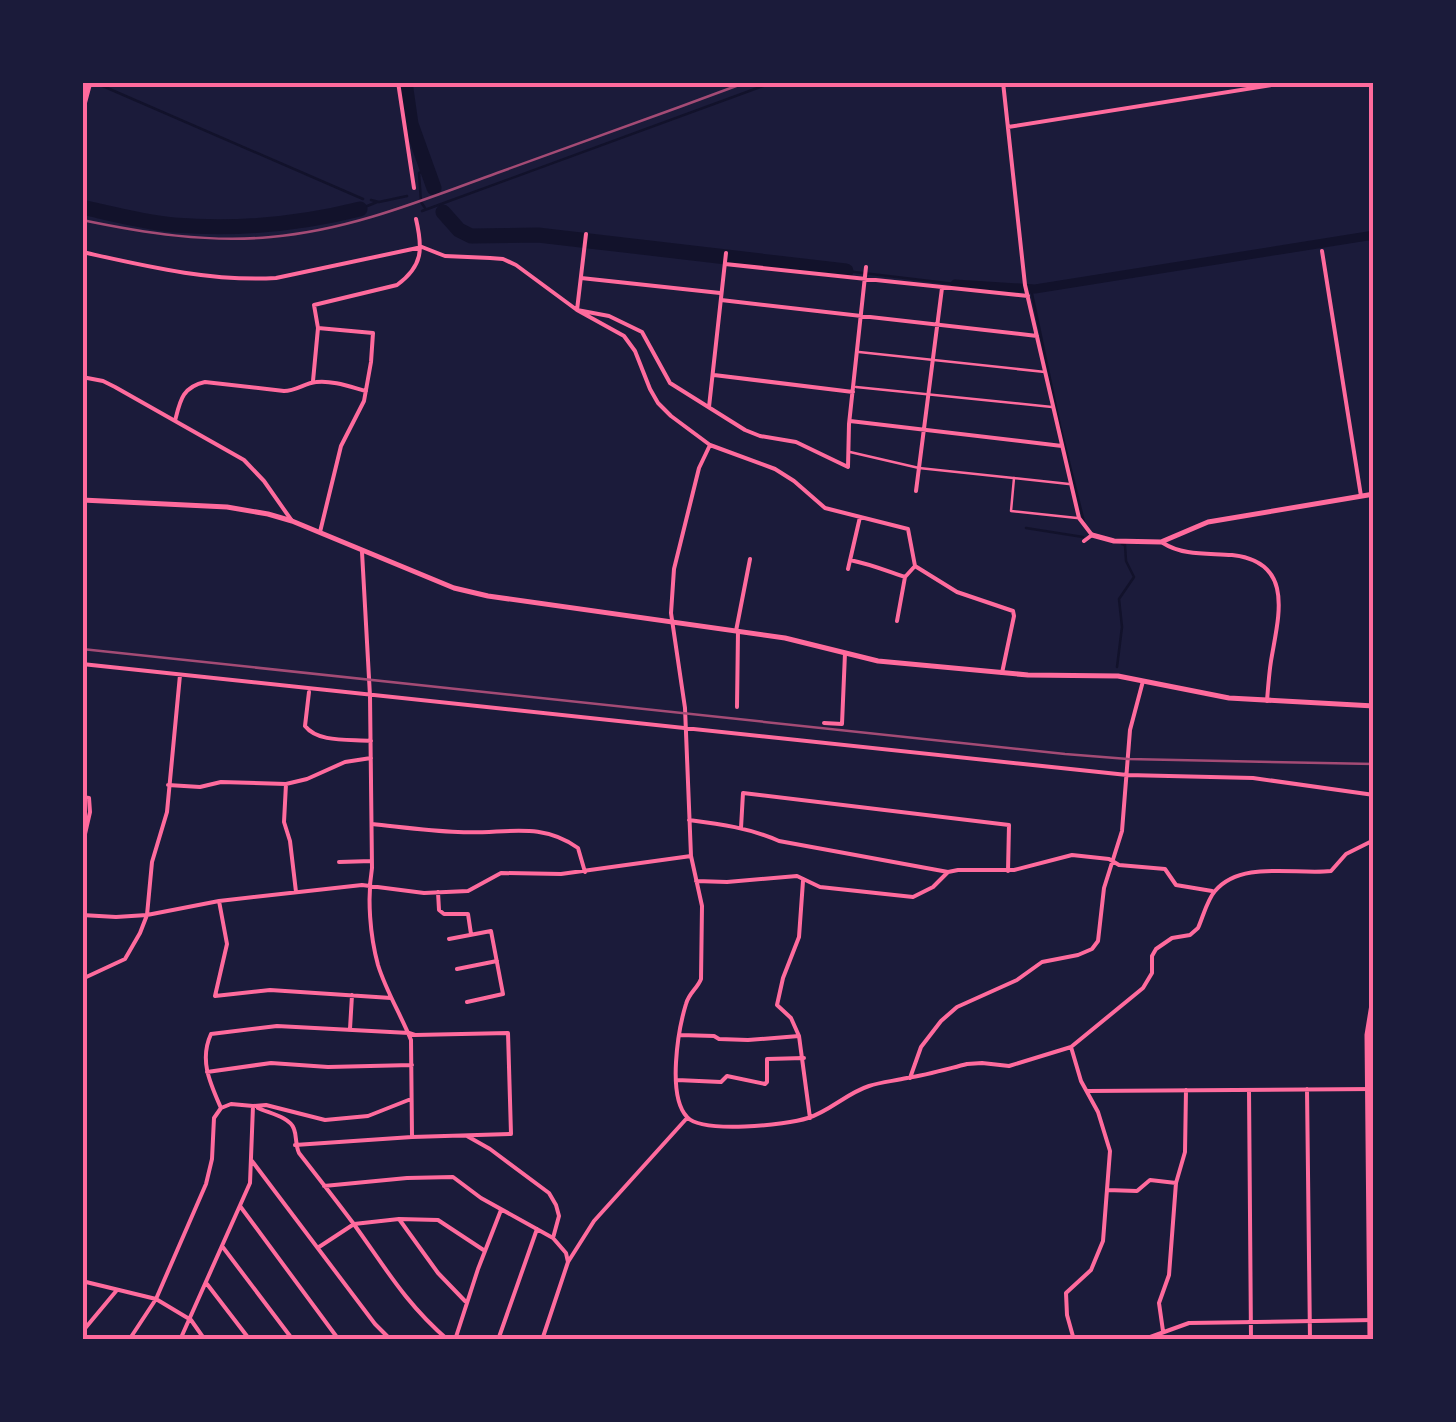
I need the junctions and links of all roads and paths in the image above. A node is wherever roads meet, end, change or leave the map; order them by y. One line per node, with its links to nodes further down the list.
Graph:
1 (90, 82): 5 (main road)
2 (398, 82): 7 (street)
3 (1003, 82): 6 (street)
4 (1291, 82): 6 (street)
5 (82, 112)
6 (1008, 127): 18 (street)
7 (414, 188)
8 (416, 219): 10 (street)
9 (586, 239): 16 (street)
10 (422, 247): 11 (street); 20 (street); 23 (street)
11 (82, 252)
12 (1322, 252): 47 (street)
13 (726, 253): 14 (street)
14 (725, 262): 15 (street); 19 (street)
15 (866, 272): 17 (street); 21 (street)
16 (581, 278): 19 (street); 20 (street)
17 (942, 288): 18 (street); 22 (street)
18 (1028, 296): 24 (street)
19 (721, 297): 21 (street); 28 (street)
20 (576, 310): 35 (street); 39 (street)
21 (860, 315): 22 (street); 25 (street)
22 (937, 324): 24 (street); 26 (street)
23 (318, 328): 30 (street); 32 (street)
24 (1037, 336): 27 (street)
25 (857, 352): 26 (lane); 31 (street)
26 (932, 360): 27 (lane); 33 (street)
27 (1045, 372): 34 (street)
28 (713, 375): 31 (street); 35 (street)
29 (82, 378): 36 (street)
30 (313, 382): 32 (street); 36 (street)
31 (853, 389): 33 (lane); 37 (street)
32 (366, 391): 52 (street)
33 (928, 394): 34 (lane); 38 (street)
34 (1053, 407): 40 (street)
35 (709, 409): 41 (street)
36 (175, 421): 51 (street)
37 (850, 421): 38 (street); 41 (street)
38 (924, 430): 40 (street); 42 (street)
39 (710, 444): 49 (street); 63 (street)
40 (1062, 446): 44 (street)
41 (848, 452): 42 (lane)
42 (919, 468): 43 (lane); 45 (street)
43 (1014, 478): 44 (lane); 50 (lane)
44 (1070, 484): 50 (street)
45 (916, 491)
46 (1374, 494): 47 (main road)
47 (1362, 496): 55 (main road)
48 (82, 500): 51 (main road)
49 (860, 516): 58 (street); 59 (street)
50 (1079, 518): 53 (street)
51 (292, 521): 52 (main road)
52 (320, 532): 56 (main road)
53 (1092, 535): 54 (street); 55 (main road)
54 (1084, 540)
55 (1161, 542): 72 (street)
56 (362, 550): 63 (main road); 71 (street)
57 (750, 559): 64 (street)
58 (850, 560): 60 (street); 61 (street)
59 (915, 566): 61 (street); 67 (street)
60 (848, 569)
61 (905, 577): 62 (street)
62 (897, 621)
63 (673, 623): 64 (main road); 76 (street)
64 (737, 631): 65 (main road); 74 (street)
65 (845, 653): 67 (main road); 75 (street)
66 (82, 664): 68 (street)
67 (1002, 673): 69 (main road)
68 (180, 674): 70 (street); 81 (street)
69 (1143, 680): 72 (main road); 79 (street)
70 (309, 690): 71 (street); 77 (street)
71 (370, 696): 76 (street); 77 (street)
72 (1267, 700): 73 (main road)
73 (1374, 706)
74 (737, 707)
75 (824, 723)
76 (685, 728): 79 (street); 84 (street)
77 (371, 741): 78 (street)
78 (371, 758): 80 (street); 85 (street)
79 (1127, 775): 82 (street); 92 (street)
80 (286, 784): 81 (street); 99 (street)
81 (168, 785): 104 (street)
82 (1374, 795)
83 (82, 797): 88 (street)
84 (689, 820): 86 (street); 89 (street)
85 (371, 824): 91 (street); 94 (street)
86 (740, 828): 93 (street); 95 (street)
87 (1374, 840): 101 (street)
88 (82, 847)
89 (691, 856): 94 (street); 97 (street)
90 (339, 862): 91 (street)
91 (372, 862): 98 (street)
92 (1113, 862): 93 (street); 101 (street); 122 (street)
93 (1008, 870): 95 (street)
94 (585, 872): 100 (street)
95 (948, 872): 96 (street)
96 (803, 880): 97 (street); 117 (street)
97 (696, 881): 116 (street)
98 (369, 886): 99 (street); 100 (street); 112 (street)
99 (296, 892): 102 (street)
100 (438, 892): 105 (street)
101 (1214, 892): 118 (street)
102 (219, 900): 104 (street); 111 (street)
103 (82, 915): 104 (street)
104 (147, 915): 109 (street)
105 (471, 934): 106 (street); 107 (street)
106 (448, 939)
107 (497, 961): 108 (street); 113 (street)
108 (457, 969)
109 (82, 979)
110 (1374, 992): 124 (main road)
111 (352, 995): 112 (street); 114 (street)
112 (391, 998): 115 (street)
113 (466, 1002)
114 (350, 1029): 115 (street); 121 (street)
115 (408, 1033): 120 (street); 134 (street)
116 (679, 1036): 117 (street); 123 (street)
117 (799, 1036): 119 (street)
118 (1071, 1046): 122 (street); 128 (street)
119 (804, 1058): 123 (street); 133 (street)
120 (412, 1065): 121 (street); 129 (street)
121 (206, 1072): 131 (street)
122 (910, 1078): 133 (street)
123 (677, 1080): 132 (street)
124 (1370, 1089): 127 (street); 158 (main road)
125 (1186, 1090): 126 (street); 128 (street); 138 (street)
126 (1249, 1090): 127 (street); 159 (street)
127 (1307, 1090): 157 (street)
128 (1086, 1091): 140 (street)
129 (411, 1099): 130 (street); 135 (street)
130 (254, 1106): 131 (street); 136 (street); 137 (street)
131 (221, 1108): 154 (street)
132 (687, 1118): 133 (street); 150 (street)
133 (810, 1118)
134 (467, 1136): 135 (street); 146 (street)
135 (412, 1137): 136 (street)
136 (295, 1145): 139 (street)
137 (252, 1161): 141 (street); 148 (street)
138 (1176, 1182): 140 (street); 160 (street)
139 (324, 1186): 142 (street); 144 (street)
140 (1107, 1190): 172 (street)
141 (240, 1206): 147 (street); 167 (street)
142 (501, 1210): 145 (street); 149 (street)
143 (398, 1219): 144 (street); 149 (street); 155 (street)
144 (354, 1224): 148 (street); 169 (street)
145 (537, 1229): 146 (street); 170 (street)
146 (553, 1238): 150 (street)
147 (222, 1246): 152 (street); 166 (street)
148 (319, 1248): 168 (street)
149 (485, 1250): 155 (street)
150 (568, 1262): 171 (street)
151 (82, 1281): 153 (street)
152 (206, 1282): 156 (street); 165 (street)
153 (117, 1290): 154 (street); 161 (street)
154 (156, 1298): 156 (street); 162 (street)
155 (466, 1302): 169 (street)
156 (191, 1320): 163 (street); 164 (street)
157 (1310, 1320): 158 (street); 159 (street); 175 (street)
158 (1372, 1320): 176 (main road)
159 (1251, 1322): 160 (street); 174 (street)
160 (1163, 1331): 173 (street)
161 (82, 1332)
162 (129, 1340)
163 (180, 1340)
164 (206, 1340)
165 (250, 1340)
166 (293, 1340)
167 (339, 1340)
168 (391, 1340)
169 (451, 1340)
170 (498, 1340)
171 (542, 1340)
172 (1074, 1340)
173 (1142, 1340)
174 (1251, 1340)
175 (1310, 1340)
176 (1370, 1340)

